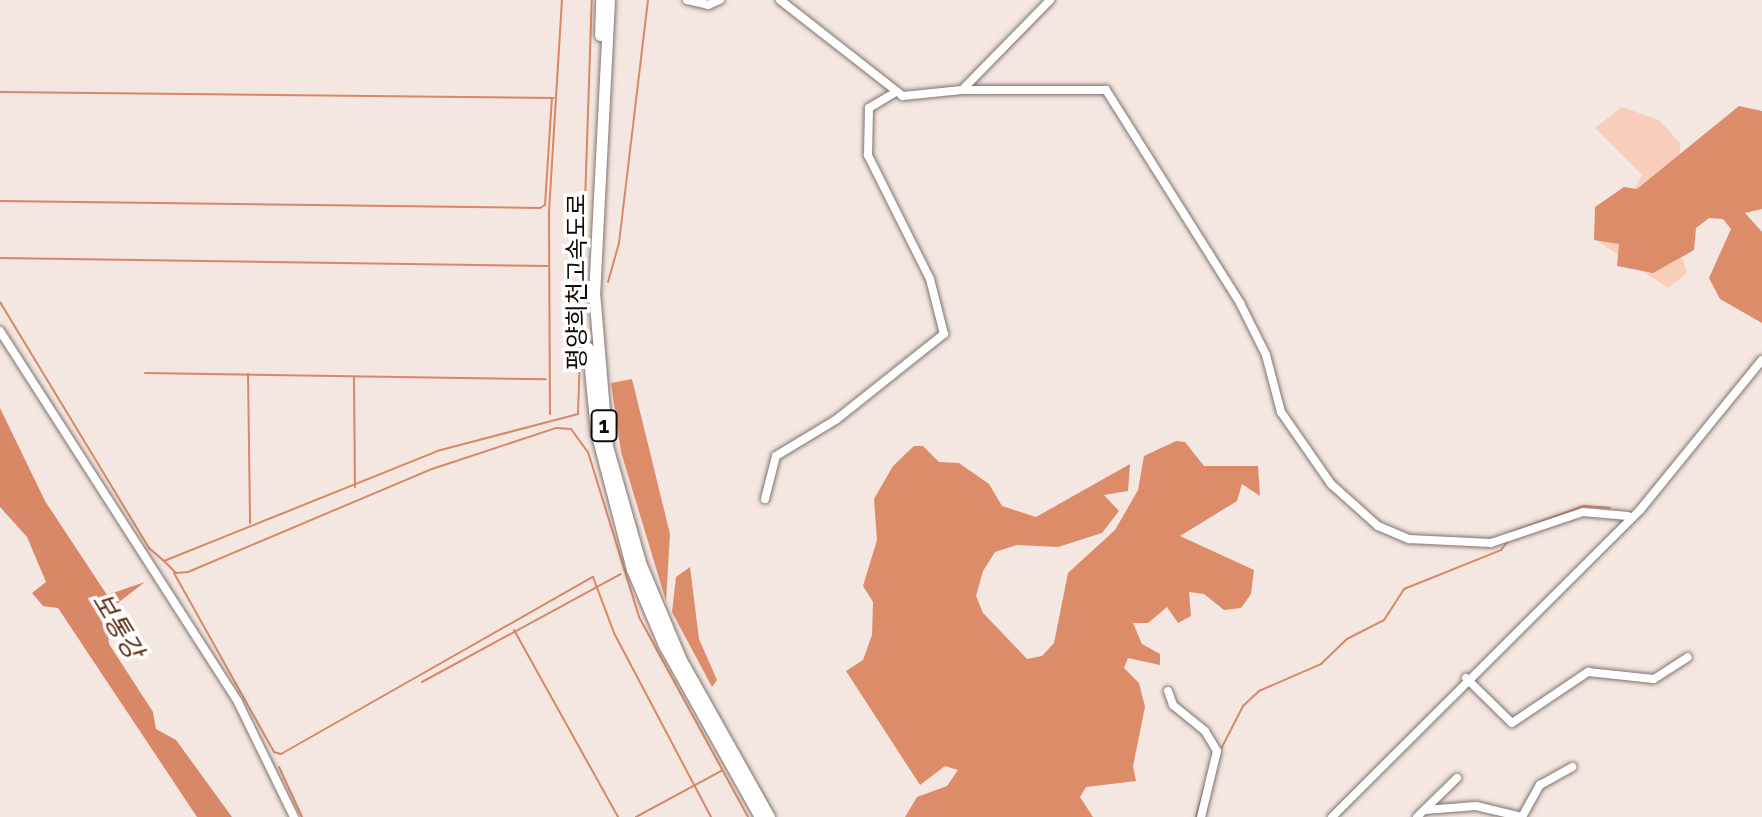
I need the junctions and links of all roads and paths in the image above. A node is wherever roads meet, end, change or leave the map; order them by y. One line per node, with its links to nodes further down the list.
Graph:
1 (601, 0): 20 (highway, 평양희천고속도로 / 1)
2 (609, 0): 21 (highway, 평양희천고속도로 / 1)
3 (687, 0): 4 (street)
4 (720, 0)
5 (780, 0): 8 (street)
6 (1050, 0): 7 (street)
7 (962, 90): 8 (street); 12 (street)
8 (894, 93): 11 (street)
9 (0, 331): 19 (street)
10 (1762, 360): 12 (street)
11 (765, 499)
12 (1628, 516): 14 (street)
13 (1688, 657): 14 (street)
14 (1466, 678): 23 (street)
15 (1168, 691): 22 (street)
16 (1572, 767): 18 (street)
17 (1457, 778): 18 (street)
18 (1425, 810): 24 (street)
19 (294, 817)
20 (760, 817)
21 (769, 817)
22 (1201, 817)
23 (1332, 817)
24 (1417, 817)

